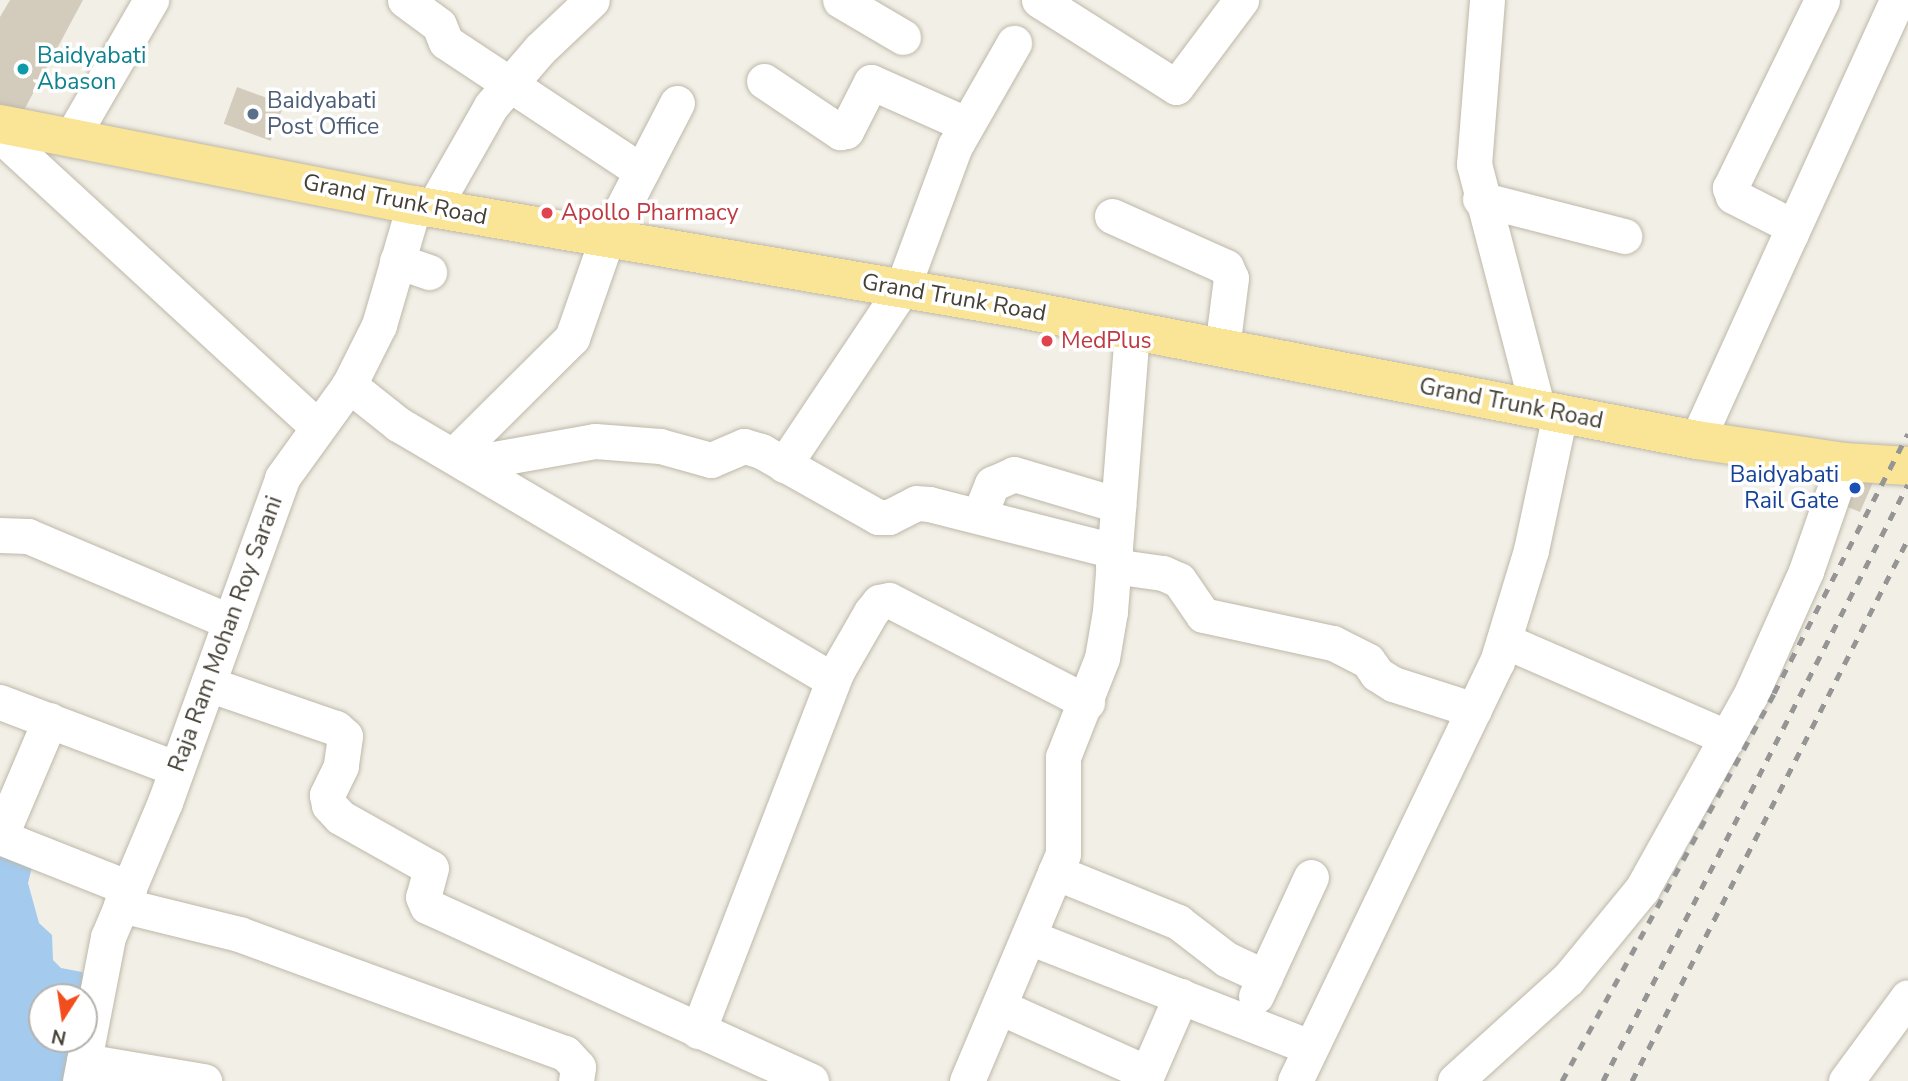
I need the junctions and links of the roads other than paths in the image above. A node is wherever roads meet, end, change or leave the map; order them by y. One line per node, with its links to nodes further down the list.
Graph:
1 (151, 0): 18 (street)
2 (405, 0): 13 (street)
3 (593, 0): 13 (street, Raja Ram Mohan Roy Sarani)
4 (840, 0): 10 (street)
5 (1039, 0): 6 (street)
6 (1241, 0)
7 (1822, 0): 23 (street)
8 (1897, 0): 23 (street)
9 (1476, 2): 20 (street)
10 (903, 37)
11 (1014, 43): 16 (street)
12 (764, 81): 16 (street)
13 (512, 83): 19 (street); 21 (street, Raja Ram Mohan Roy Sarani)
14 (677, 103): 19 (street)
15 (0, 124): 18 (main road, Grand Trunk Road)
16 (966, 124): 26 (street)
17 (0, 135): 31 (street)
18 (71, 138): 21 (main road, Grand Trunk Road)
19 (641, 172): 25 (street)
20 (1480, 199): 24 (street); 30 (street)
21 (423, 207): 25 (main road, Grand Trunk Road); 29 (street, Raja Ram Mohan Roy Sarani)
22 (1112, 216): 28 (street)
23 (1791, 233): 32 (street)
24 (1624, 236)
25 (607, 238): 26 (main road, Grand Trunk Road); 33 (street)
26 (902, 289): 27 (main road, Grand Trunk Road); 35 (street)
27 (1132, 331): 28 (main road, Grand Trunk Road); 37 (street)
28 (1222, 348): 30 (main road, Grand Trunk Road)
29 (349, 385): 31 (street, Raja Ram Mohan Roy Sarani); 33 (street)
30 (1549, 411): 32 (main road, Grand Trunk Road); 42 (street)
31 (317, 426): 41 (street, Raja Ram Mohan Roy Sarani)
32 (1696, 440): 34 (main road, Grand Trunk Road)
33 (460, 460): 35 (street); 43 (street)
34 (1843, 462): 36 (main road, Grand Trunk Road); 49 (street)
35 (784, 465): 38 (street)
36 (1908, 466)
37 (1118, 505): 38 (street); 40 (street)
38 (979, 516): 40 (street)
39 (0, 535): 41 (street)
40 (1114, 559): 46 (street); 47 (street)
41 (231, 622): 44 (street, Raja Ram Mohan Roy Sarani)
42 (1505, 641): 47 (street); 49 (street)
43 (837, 671): 46 (street); 62 (street)
44 (208, 684): 50 (street, Raja Ram Mohan Roy Sarani); 62 (street)
45 (0, 702): 48 (street)
46 (1087, 702): 53 (street)
47 (1474, 710): 63 (street)
48 (50, 720): 50 (street); 51 (street)
49 (1728, 738): 71 (street)
50 (177, 769): 55 (street, Raja Ram Mohan Roy Sarani)
51 (13, 773): 52 (street)
52 (0, 837): 55 (street)
53 (1055, 872): 56 (street); 57 (street)
54 (1311, 877): 57 (street)
55 (125, 896): 64 (street, Raja Ram Mohan Roy Sarani); 67 (street)
56 (1029, 937): 58 (street); 60 (street)
57 (1265, 977): 61 (street)
58 (1181, 996): 61 (street); 65 (street)
59 (1908, 997): 72 (street)
60 (1000, 1007): 65 (street); 69 (street)
61 (1244, 1021): 63 (street)
62 (698, 1031): 68 (street)
63 (1310, 1047): 70 (street)
64 (82, 1071): 66 (street)
65 (1146, 1077)
66 (204, 1081)
67 (576, 1081)
68 (811, 1081)
69 (967, 1081)
70 (1294, 1081)
71 (1455, 1081)
72 (1846, 1081)

